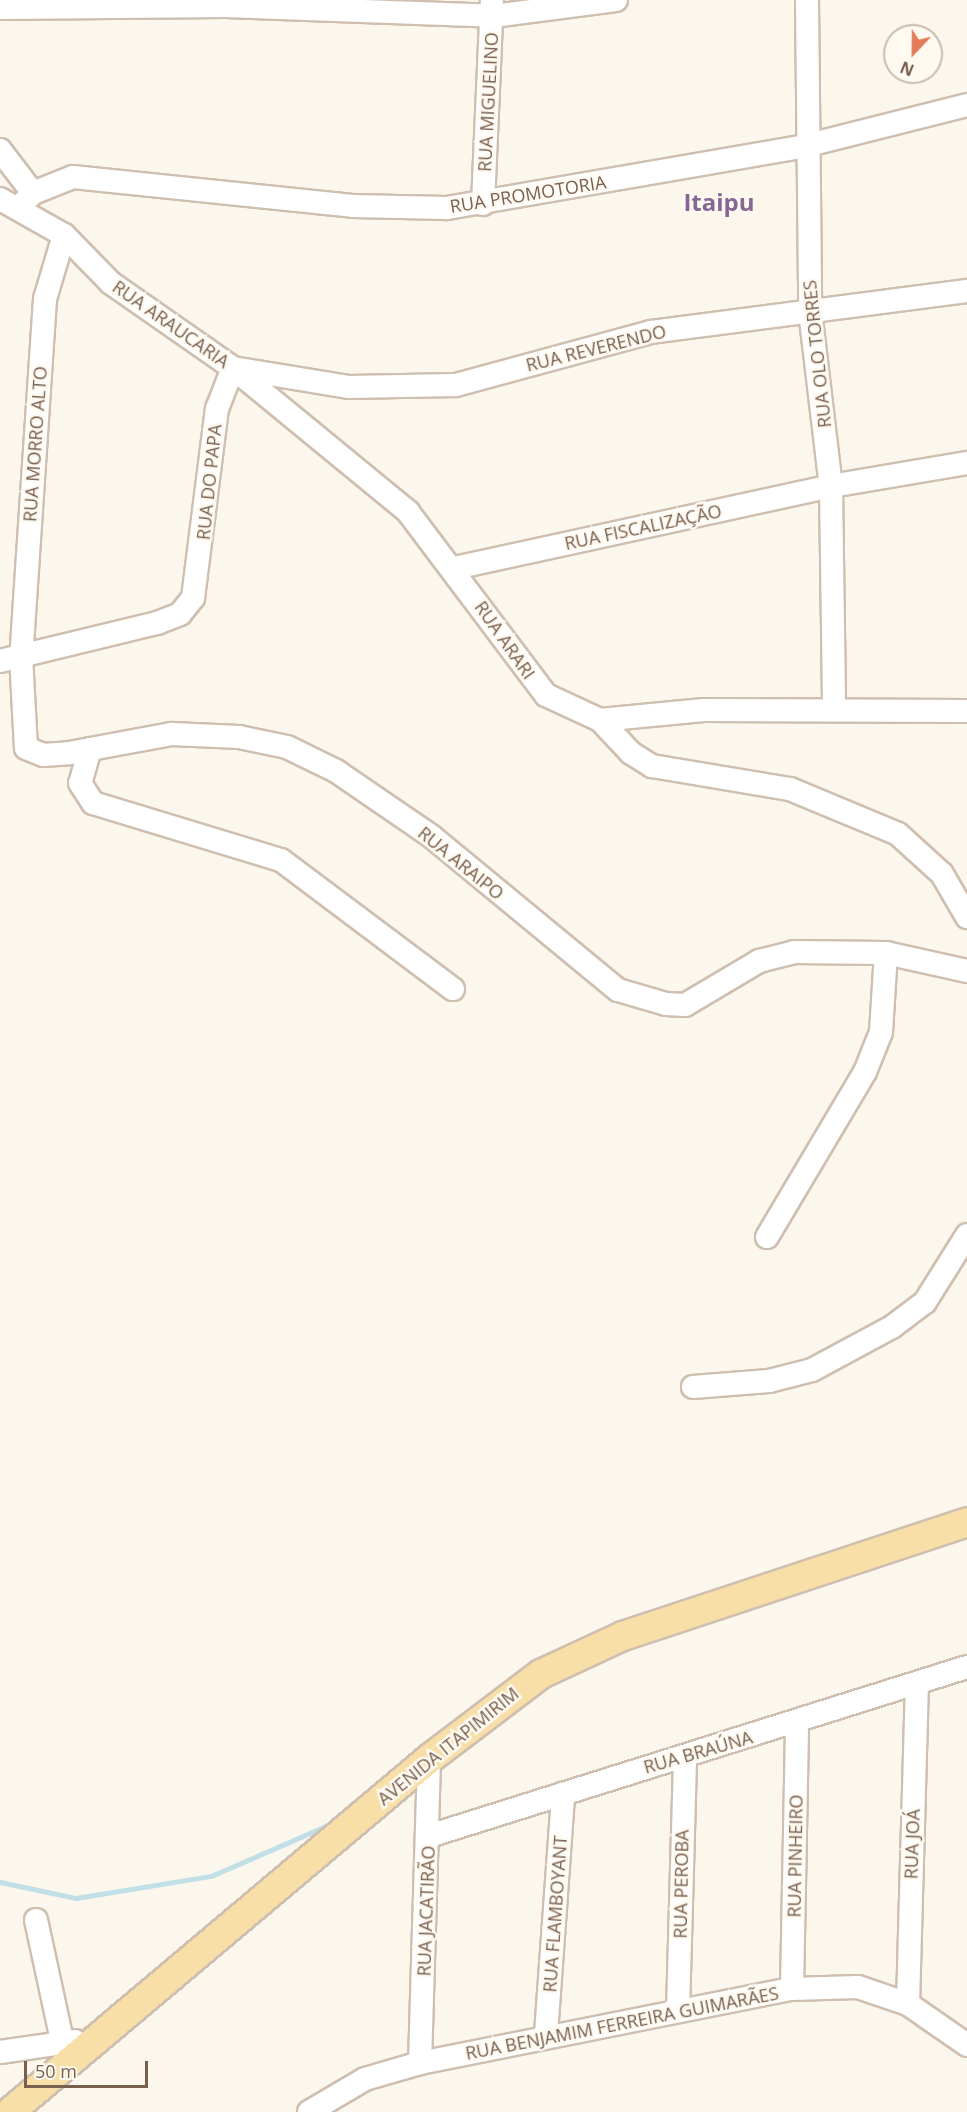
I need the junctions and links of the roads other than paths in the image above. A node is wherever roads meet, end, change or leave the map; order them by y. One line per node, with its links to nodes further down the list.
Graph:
1 (616, 0): 4 (street)
2 (807, 0): 6 (street, RUA OLO TORRES)
3 (0, 8): 4 (street)
4 (492, 8): 9 (street, RUA MIGUELINO)
5 (967, 105): 6 (street, RUA PROMOTORIA)
6 (805, 146): 9 (street, RUA PROMOTORIA); 12 (street, RUA OLO TORRES)
7 (0, 150): 8 (street, RUA ARAUCARIA)
8 (18, 200): 9 (street, RUA PROMOTORIA); 10 (street, RUA ARAUCARIA)
9 (483, 204)
10 (64, 235): 13 (street, RUA ARAUCARIA); 18 (street, RUA MORRO ALTO)
11 (967, 291): 12 (street)
12 (810, 311): 14 (street, RUA REVERENDO); 16 (street, RUA OLO TORRES)
13 (233, 368): 14 (street, RUA ARAUCARIA); 17 (street, RUA ARARI); 18 (street, RUA DO PAPA)
14 (456, 385)
15 (967, 463): 16 (street)
16 (831, 486): 17 (street, RUA FISCALIZAÇÃO); 19 (street, RUA OLO TORRES)
17 (455, 568): 21 (street, RUA ARARI)
18 (11, 659): 22 (street, RUA ARAIPO)
19 (834, 708): 20 (street); 21 (street)
20 (967, 711)
21 (600, 720): 23 (street)
22 (90, 749): 24 (street, RUA ARAIPO); 26 (street)
23 (967, 918)
24 (886, 953): 25 (street, RUA ARAIPO); 28 (street)
25 (967, 971)
26 (453, 989)
27 (967, 1235): 29 (street)
28 (767, 1237)
29 (693, 1387)
30 (967, 1522): 35 (main road, AVENIDA ITAPIMIRIM)
31 (967, 1667): 32 (street, RUA BRAÚNA)
32 (917, 1684): 33 (street, RUA BRAÚNA); 40 (street, RUA JOÁ)
33 (797, 1724): 34 (street, RUA BRAÚNA); 39 (street, RUA PINHEIRO)
34 (685, 1757): 36 (street, RUA BRAÚNA); 41 (street, RUA PEROBA)
35 (429, 1759): 37 (street, RUA JACATIRÃO); 43 (main road, AVENIDA ITAPIMIRIM)
36 (563, 1794): 37 (street, RUA BRAÚNA); 42 (street, RUA FLAMBOYANT)
37 (429, 1836): 46 (street, RUA JACATIRÃO)
38 (36, 1920): 43 (street)
39 (792, 1989): 40 (street, RUA BENJAMIM FERREIRA GUIMARÃES); 41 (street, RUA BENJAMIM FERREIRA GUIMARÃES)
40 (908, 2004): 44 (street, RUA BENJAMIM FERREIRA GUIMARÃES)
41 (678, 2011): 42 (street, RUA BENJAMIM FERREIRA GUIMARÃES)
42 (546, 2034): 46 (street, RUA BENJAMIM FERREIRA GUIMARÃES)
43 (75, 2042): 45 (street); 47 (main road, AVENIDA ITAPIMIRIM)
44 (967, 2045)
45 (0, 2052)
46 (420, 2063): 48 (street, RUA BENJAMIM FERREIRA GUIMARÃES)
47 (10, 2112)
48 (309, 2112)

